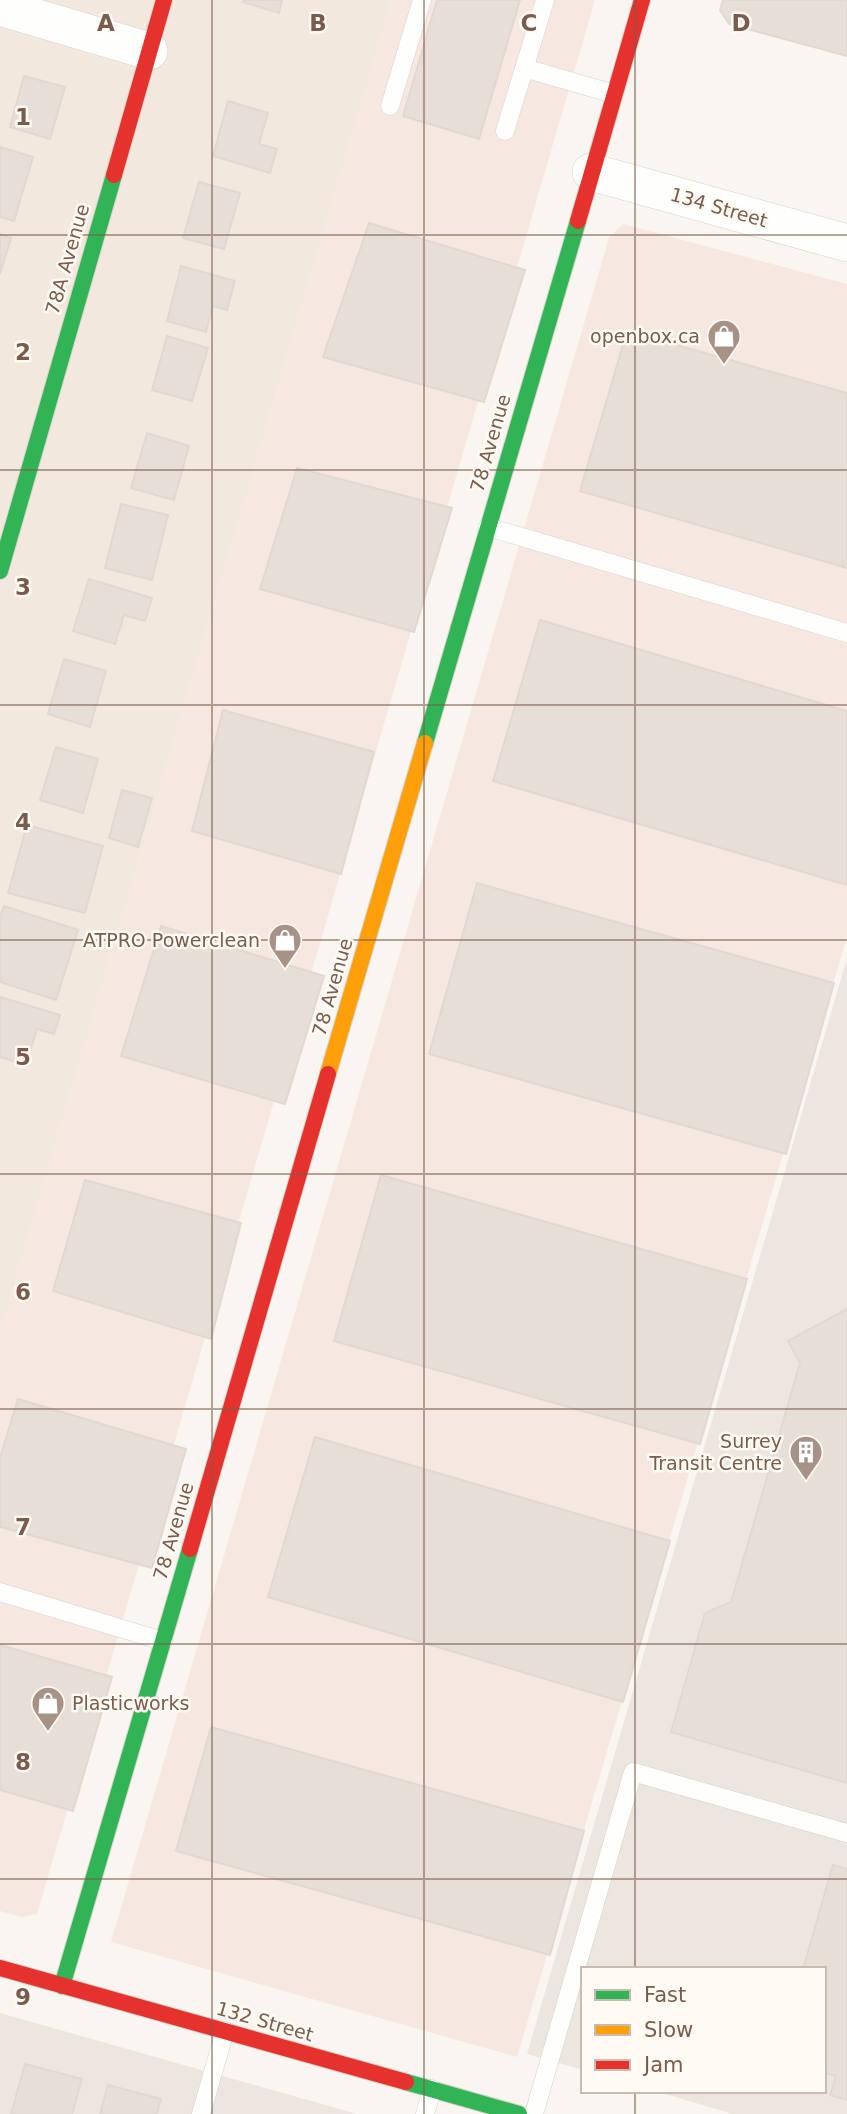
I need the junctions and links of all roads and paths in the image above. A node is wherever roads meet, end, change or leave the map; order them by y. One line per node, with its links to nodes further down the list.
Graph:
1 (164, 0): 6 (street, 78A Avenue)
2 (422, 0): 9 (lane)
3 (545, 0): 7 (lane)
4 (642, 0): 8 (street, 78 Avenue)
5 (0, 7): 6 (street)
6 (149, 51): 14 (street, 78A Avenue)
7 (524, 68): 8 (lane); 10 (lane)
8 (614, 94): 11 (street, 78 Avenue)
9 (390, 106)
10 (505, 131)
11 (591, 172): 12 (street, 134 Street); 13 (street, 78 Avenue)
12 (847, 243)
13 (488, 527): 15 (lane); 17 (street, 78 Avenue)
14 (0, 570)
15 (847, 633)
16 (0, 1592): 17 (lane)
17 (163, 1641): 20 (street, 78 Avenue)
18 (847, 1833): 26 (lane)
19 (0, 1968): 20 (street, 132 Street)
20 (62, 1986): 21 (street, 132 Street)
21 (225, 2031): 22 (street, 132 Street); 23 (lane)
22 (432, 2090): 24 (lane); 25 (street, 132 Street)
23 (201, 2114)
24 (425, 2114)
25 (519, 2114)
26 (534, 2114)

